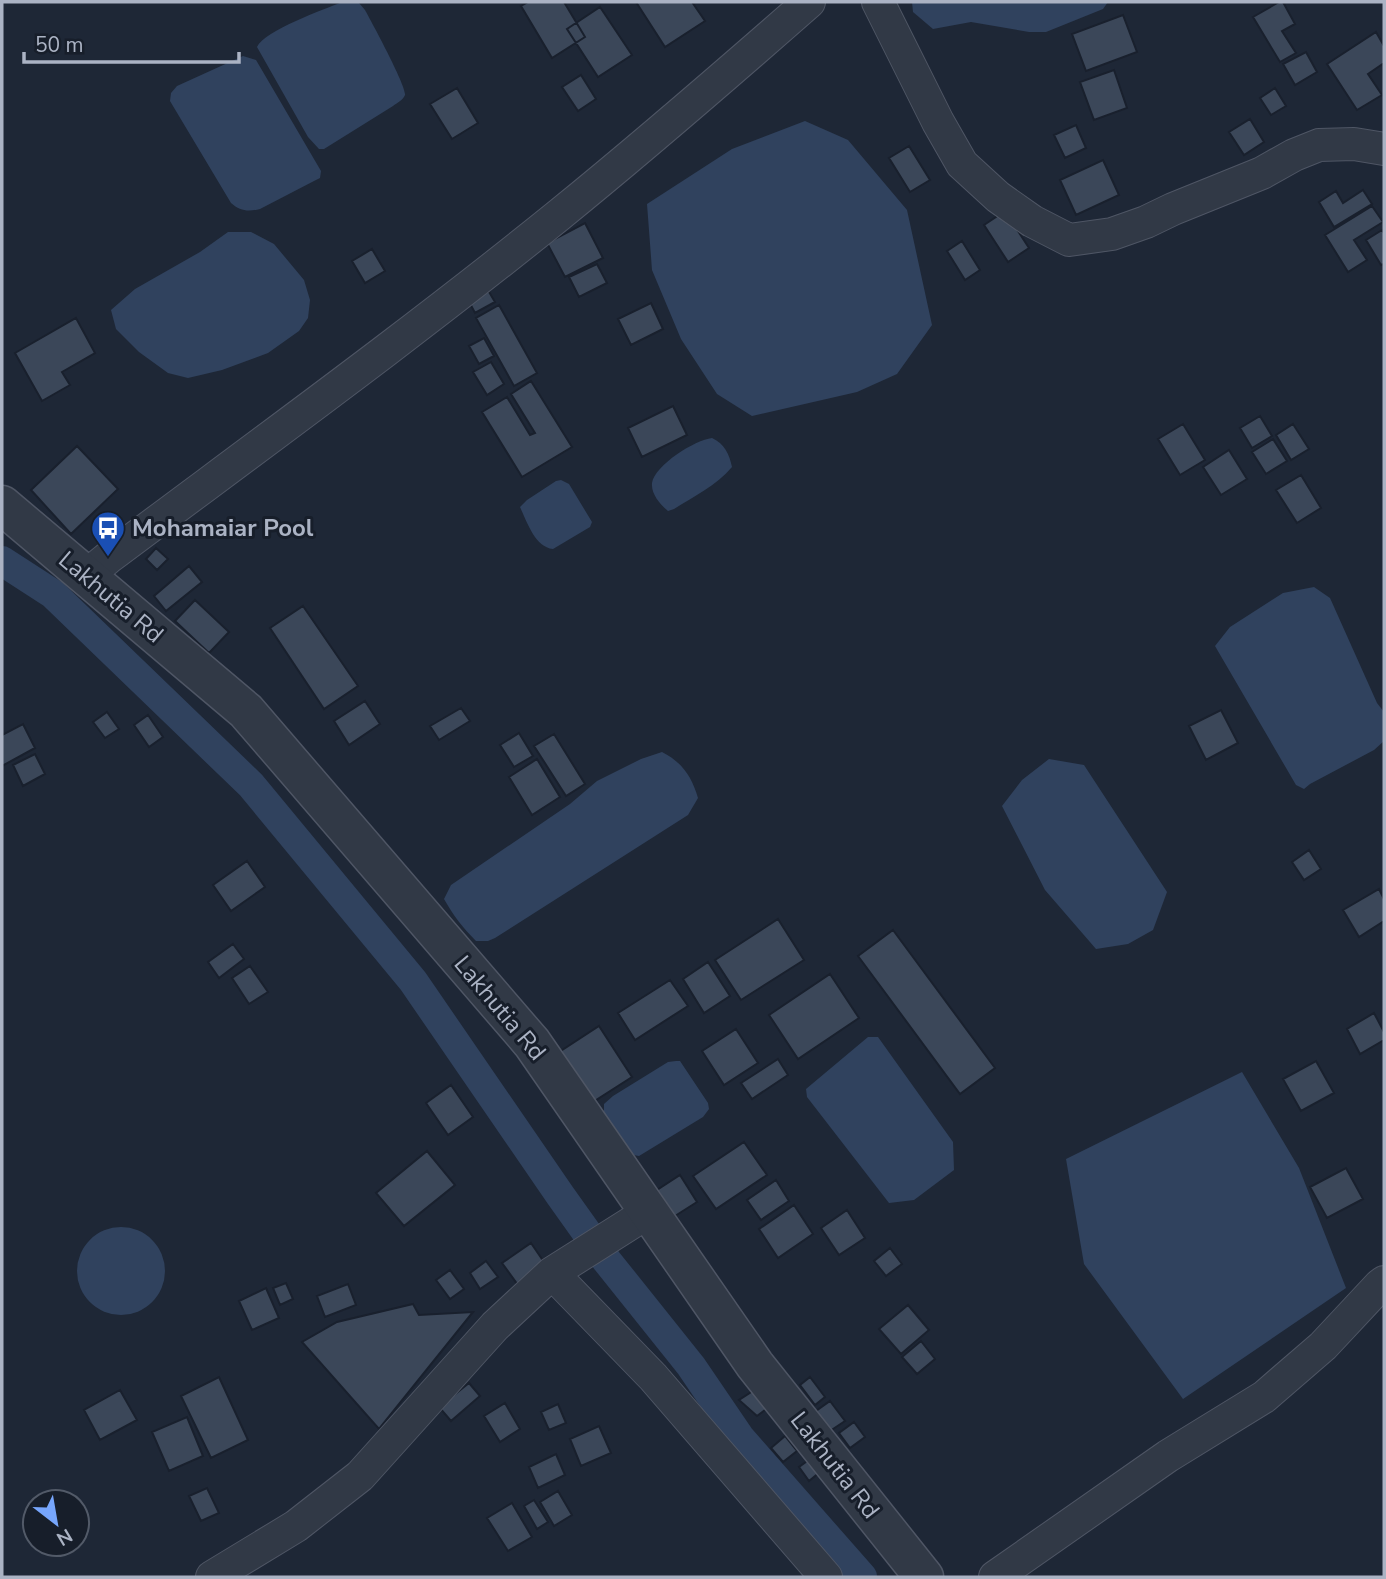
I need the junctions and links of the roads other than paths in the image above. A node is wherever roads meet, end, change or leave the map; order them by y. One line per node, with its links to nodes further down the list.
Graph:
1 (809, 2): 5 (street)
2 (877, 2): 3 (street)
3 (1384, 149)
4 (2, 505): 5 (street, Lakhutia Rd)
5 (86, 576): 6 (street, Lakhutia Rd)
6 (635, 1220): 7 (street); 11 (street, Lakhutia Rd)
7 (564, 1265): 9 (street); 10 (street)
8 (1384, 1282): 12 (street)
9 (212, 1577)
10 (826, 1577)
11 (924, 1577)
12 (995, 1577)

